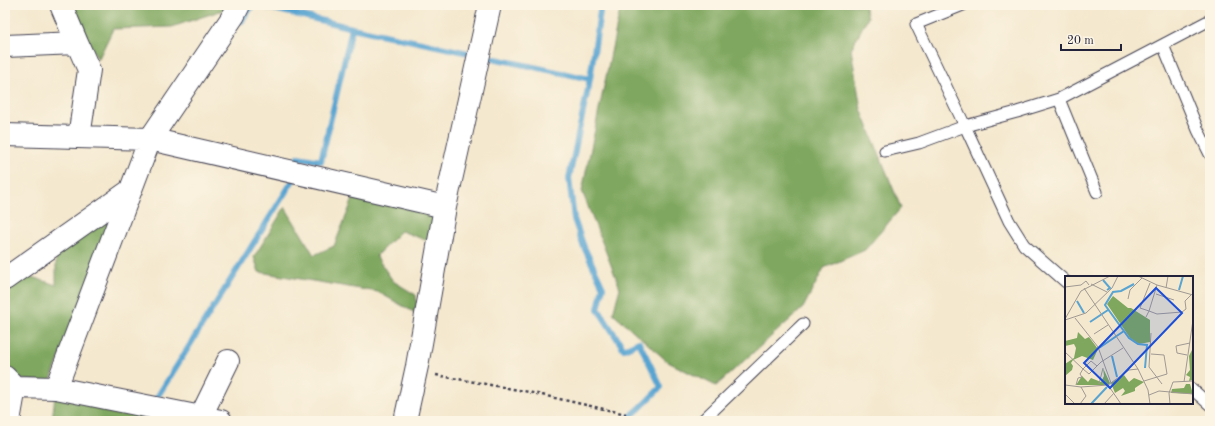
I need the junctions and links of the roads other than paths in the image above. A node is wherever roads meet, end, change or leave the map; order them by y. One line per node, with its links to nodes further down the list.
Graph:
1 (61, 5): 6 (street)
2 (239, 5): 13 (street)
3 (490, 5): 18 (street)
4 (963, 5): 10 (lane)
5 (1210, 20): 7 (lane)
6 (77, 43): 8 (street); 12 (street)
7 (1163, 45): 9 (lane); 15 (lane)
8 (5, 46)
9 (1059, 99): 10 (lane); 17 (lane)
10 (965, 126): 14 (lane); 20 (lane)
11 (5, 135): 12 (street)
12 (79, 138): 13 (street)
13 (150, 138): 16 (street); 18 (street)
14 (885, 152)
15 (1210, 154)
16 (131, 190): 19 (street); 24 (street)
17 (1097, 192)
18 (445, 207): 29 (street)
19 (5, 279)
20 (1065, 281)
21 (803, 324): 30 (lane)
22 (228, 361): 27 (street)
23 (10, 382): 24 (street); 28 (street)
24 (56, 388): 27 (street)
25 (1193, 390): 26 (lane)
26 (1210, 406)
27 (211, 419)
28 (9, 421)
29 (404, 421)
30 (702, 421)

